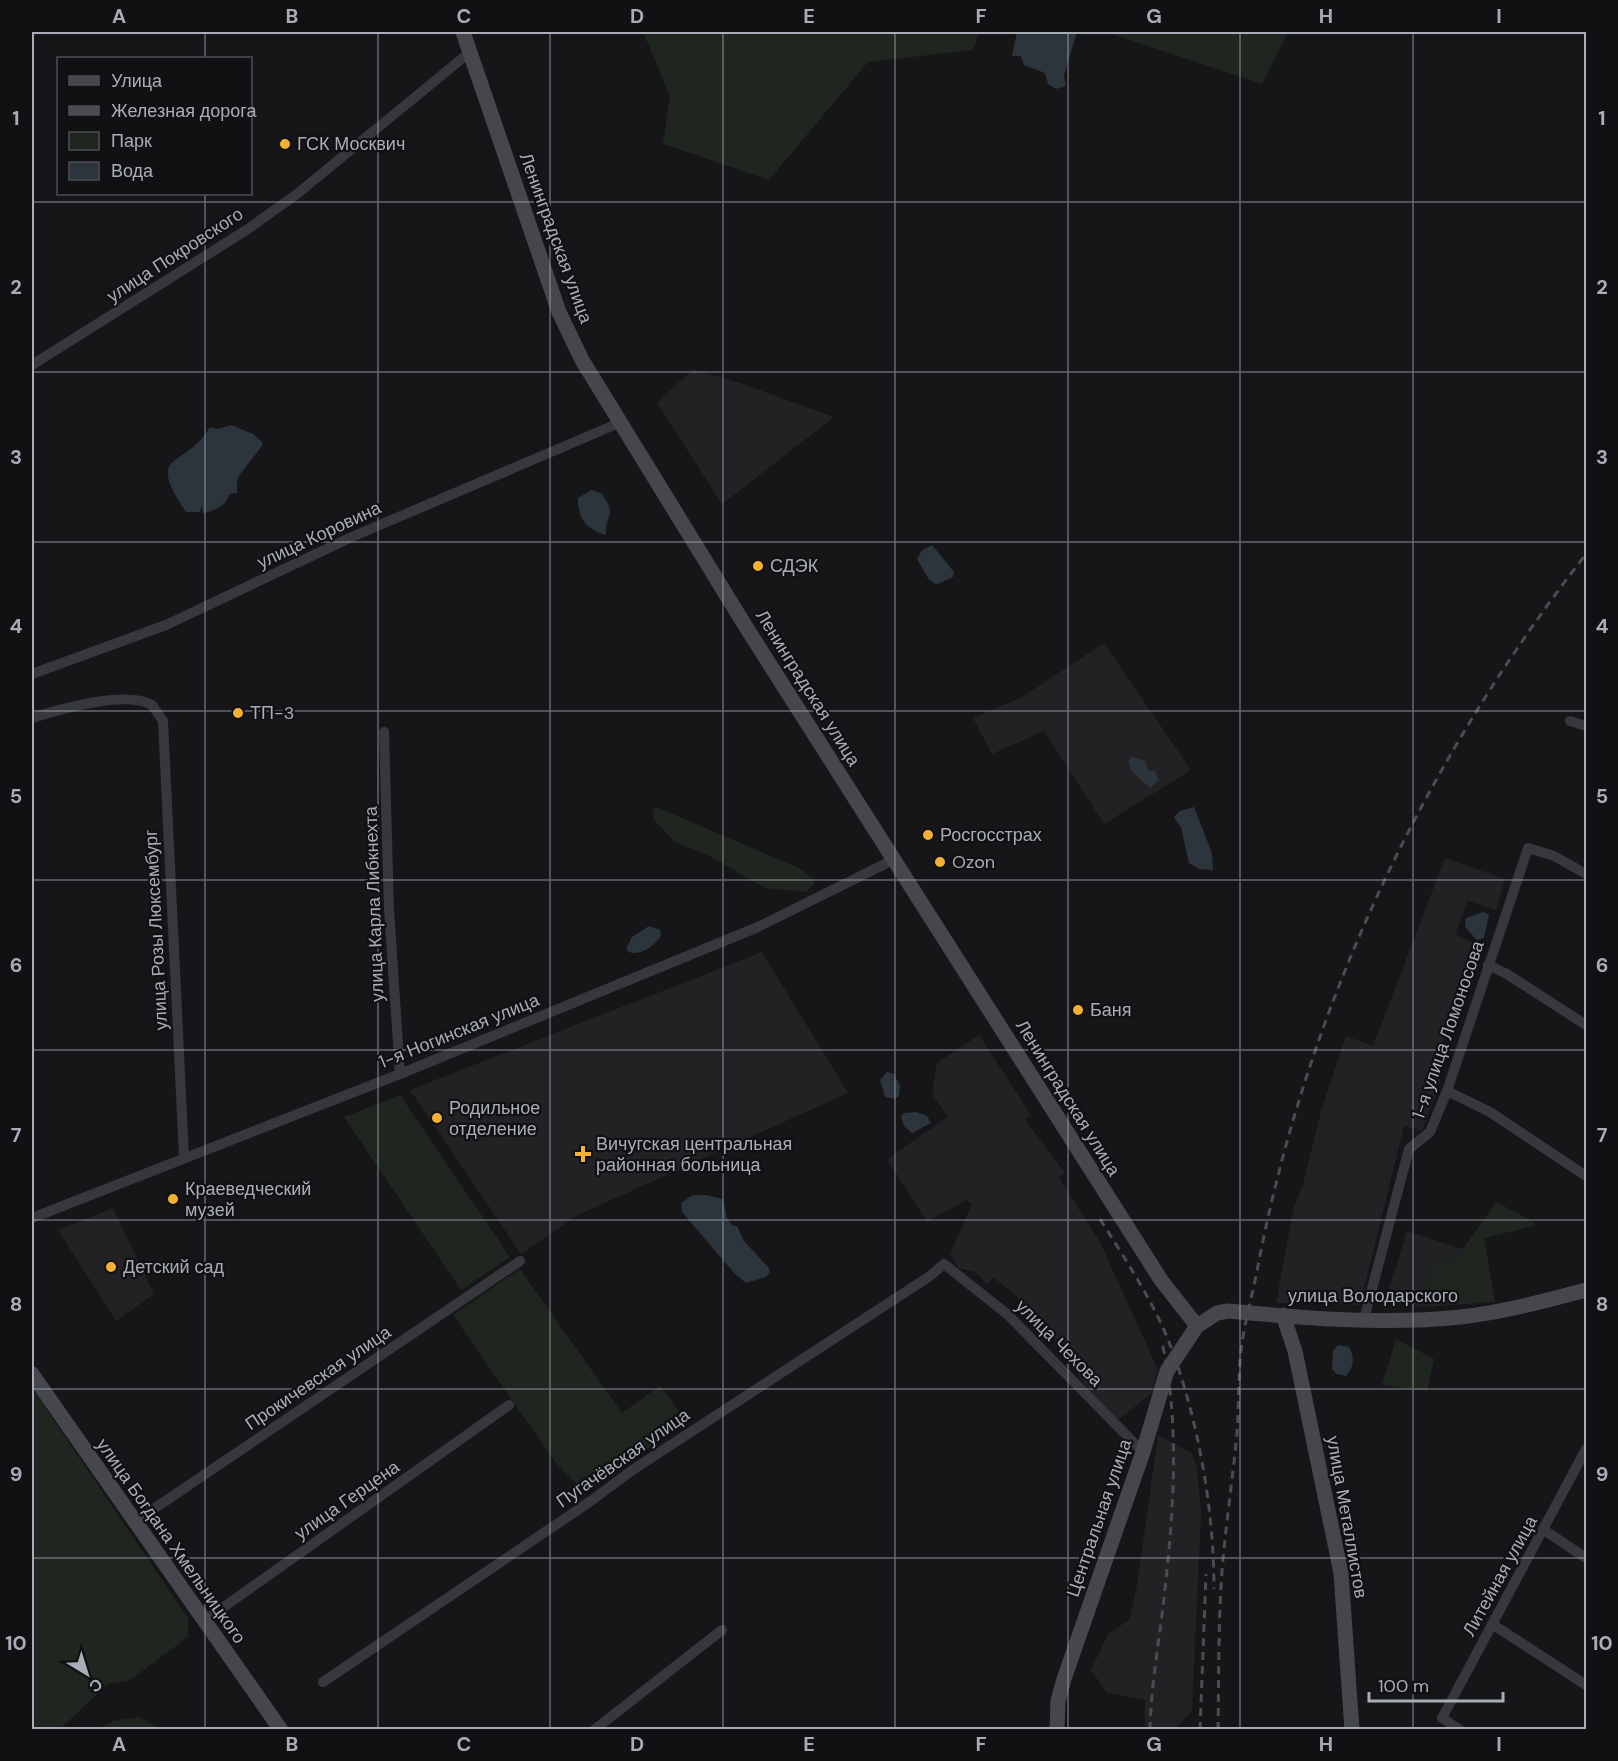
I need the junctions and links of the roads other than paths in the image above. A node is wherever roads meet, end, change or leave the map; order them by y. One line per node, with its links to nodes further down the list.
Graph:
1 (463, 32): 2 (main road, Ленинградская улица)
2 (470, 51): 3 (street, улица Покровского); 4 (main road, Ленинградская улица)
3 (32, 364)
4 (619, 423): 5 (street, улица Коровина); 10 (main road, Ленинградская улица)
5 (32, 674)
6 (32, 718): 16 (street, улица Розы Люксембург)
7 (1570, 721): 8 (street)
8 (1587, 726)
9 (384, 732): 14 (street, улица Карла Либкнехта)
10 (894, 860): 14 (street, 1-я Ногинская улица); 24 (main road, Ленинградская улица)
11 (1587, 874): 12 (street, 1-я улица Ломоносова)
12 (1488, 965): 13 (street); 15 (street, 1-я улица Ломоносова)
13 (1587, 1025)
14 (400, 1074): 16 (street, 1-я Ногинская улица)
15 (1447, 1091): 17 (street); 23 (street, 1-я улица Ломоносова)
16 (184, 1157): 18 (street, 1-я Ногинская улица)
17 (1587, 1176)
18 (32, 1218)
19 (520, 1261): 29 (street, Прокичевская улица)
20 (944, 1264): 28 (street, улица Чехова); 35 (street, Пугачёвская улица)
21 (1587, 1290): 23 (main road, улица Володарского)
22 (1283, 1315): 23 (main road, улица Володарского); 24 (main road, улица Володарского); 40 (main road, улица Металлистов)
23 (1364, 1319)
24 (1197, 1326): 28 (main road, Центральная улица)
25 (32, 1374): 29 (main road, улица Богдана Хмельницкого)
26 (509, 1405): 32 (street, улица Герцена)
27 (1587, 1449): 30 (street, Литейная улица)
28 (1143, 1452): 39 (main road, Центральная улица)
29 (134, 1523): 32 (main road, улица Богдана Хмельницкого)
30 (1544, 1530): 31 (street); 33 (street, Литейная улица)
31 (1587, 1558)
32 (204, 1622): 37 (main road, улица Богдана Хмельницкого)
33 (1492, 1624): 36 (street); 41 (street, Литейная улица)
34 (722, 1630): 38 (street)
35 (323, 1682)
36 (1587, 1685)
37 (281, 1730)
38 (594, 1730)
39 (1057, 1730)
40 (1352, 1730)
41 (1460, 1730)

